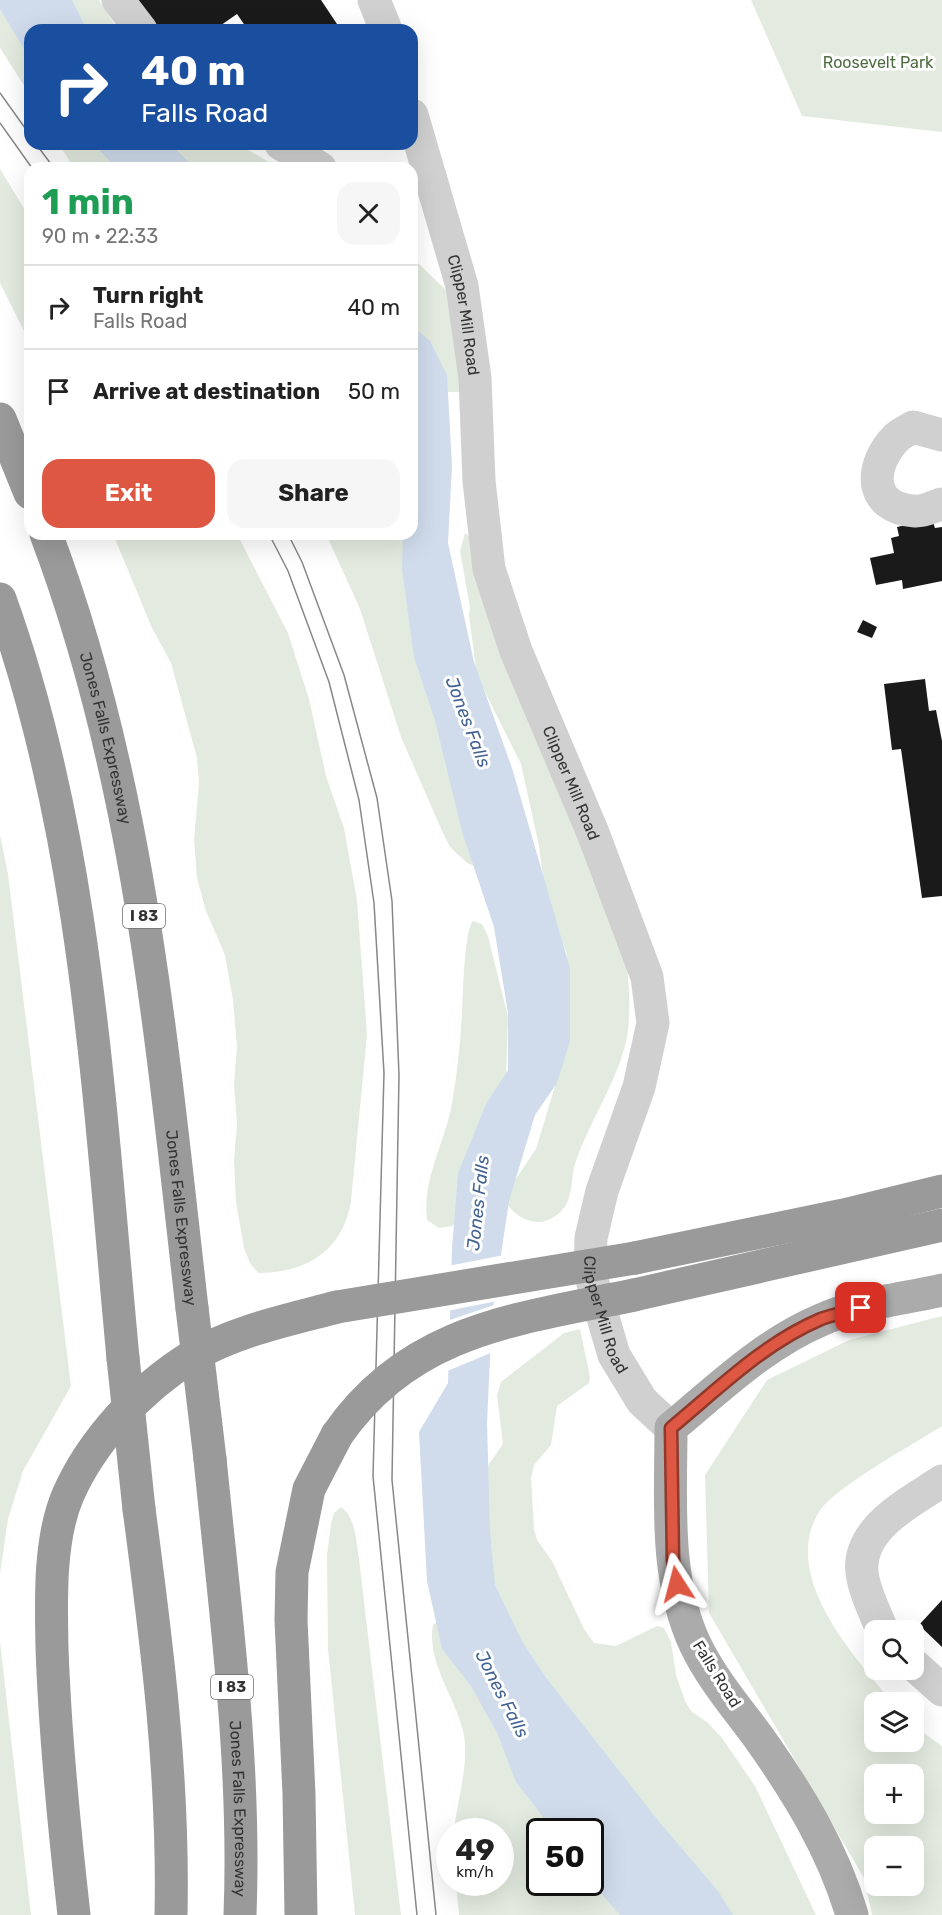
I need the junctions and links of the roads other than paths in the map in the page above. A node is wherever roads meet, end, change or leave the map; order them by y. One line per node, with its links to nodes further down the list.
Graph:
1 (118, 0): 3 (street)
2 (374, 0): 4 (street)
3 (136, 24)
4 (384, 24)
5 (291, 150): 7 (street)
6 (417, 150): 8 (street, Clipper Mill Road)
7 (311, 162)
8 (423, 194): 18 (street, Clipper Mill Road)
9 (0, 419): 11 (highway)
10 (942, 435): 12 (street)
11 (24, 478)
12 (942, 504)
13 (48, 540): 25 (highway, Jones Falls Expressway / I 83, bridge)
14 (0, 598): 24 (highway, bridge)
15 (942, 1191): 23 (highway, bridge)
16 (942, 1225): 26 (highway, bridge)
17 (942, 1290): 18 (main road)
18 (671, 1428): 27 (main road, Falls Road)
19 (942, 1480): 20 (street)
20 (878, 1620)
21 (924, 1674): 22 (street)
22 (942, 1690)
23 (74, 1915)
24 (171, 1915)
25 (240, 1915)
26 (301, 1915)
27 (852, 1915)

